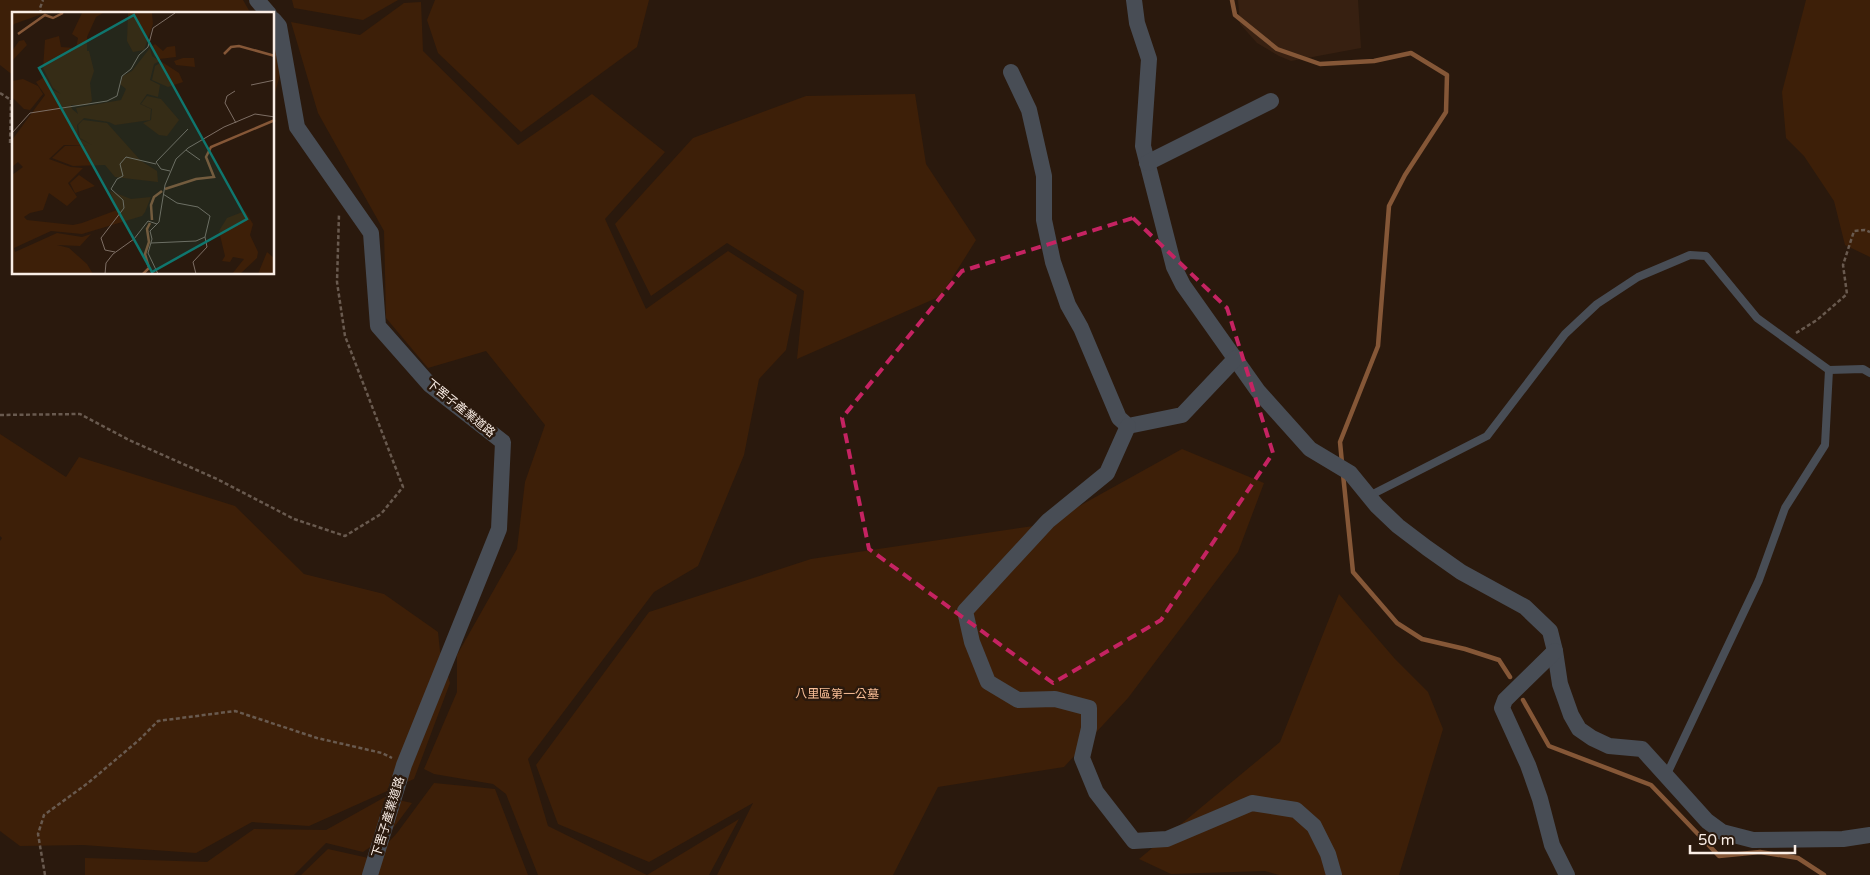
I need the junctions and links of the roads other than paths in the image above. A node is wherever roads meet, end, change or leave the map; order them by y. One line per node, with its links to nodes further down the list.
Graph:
1 (257, 0): 3 (street)
2 (1134, 0): 7 (street)
3 (267, 12)
4 (275, 21): 16 (street, 下罟子產業道路)
5 (1011, 72): 11 (street)
6 (1271, 101): 7 (street)
7 (1147, 163): 8 (street)
8 (1236, 358): 11 (street); 12 (street)
9 (1829, 370): 10 (lane); 12 (lane); 14 (lane)
10 (1870, 373)
11 (1128, 426): 17 (street)
12 (1369, 496): 13 (street)
13 (1555, 651): 14 (street); 18 (street)
14 (1666, 776): 15 (street)
15 (1870, 835)
16 (370, 875)
17 (1334, 875)
18 (1567, 875)

